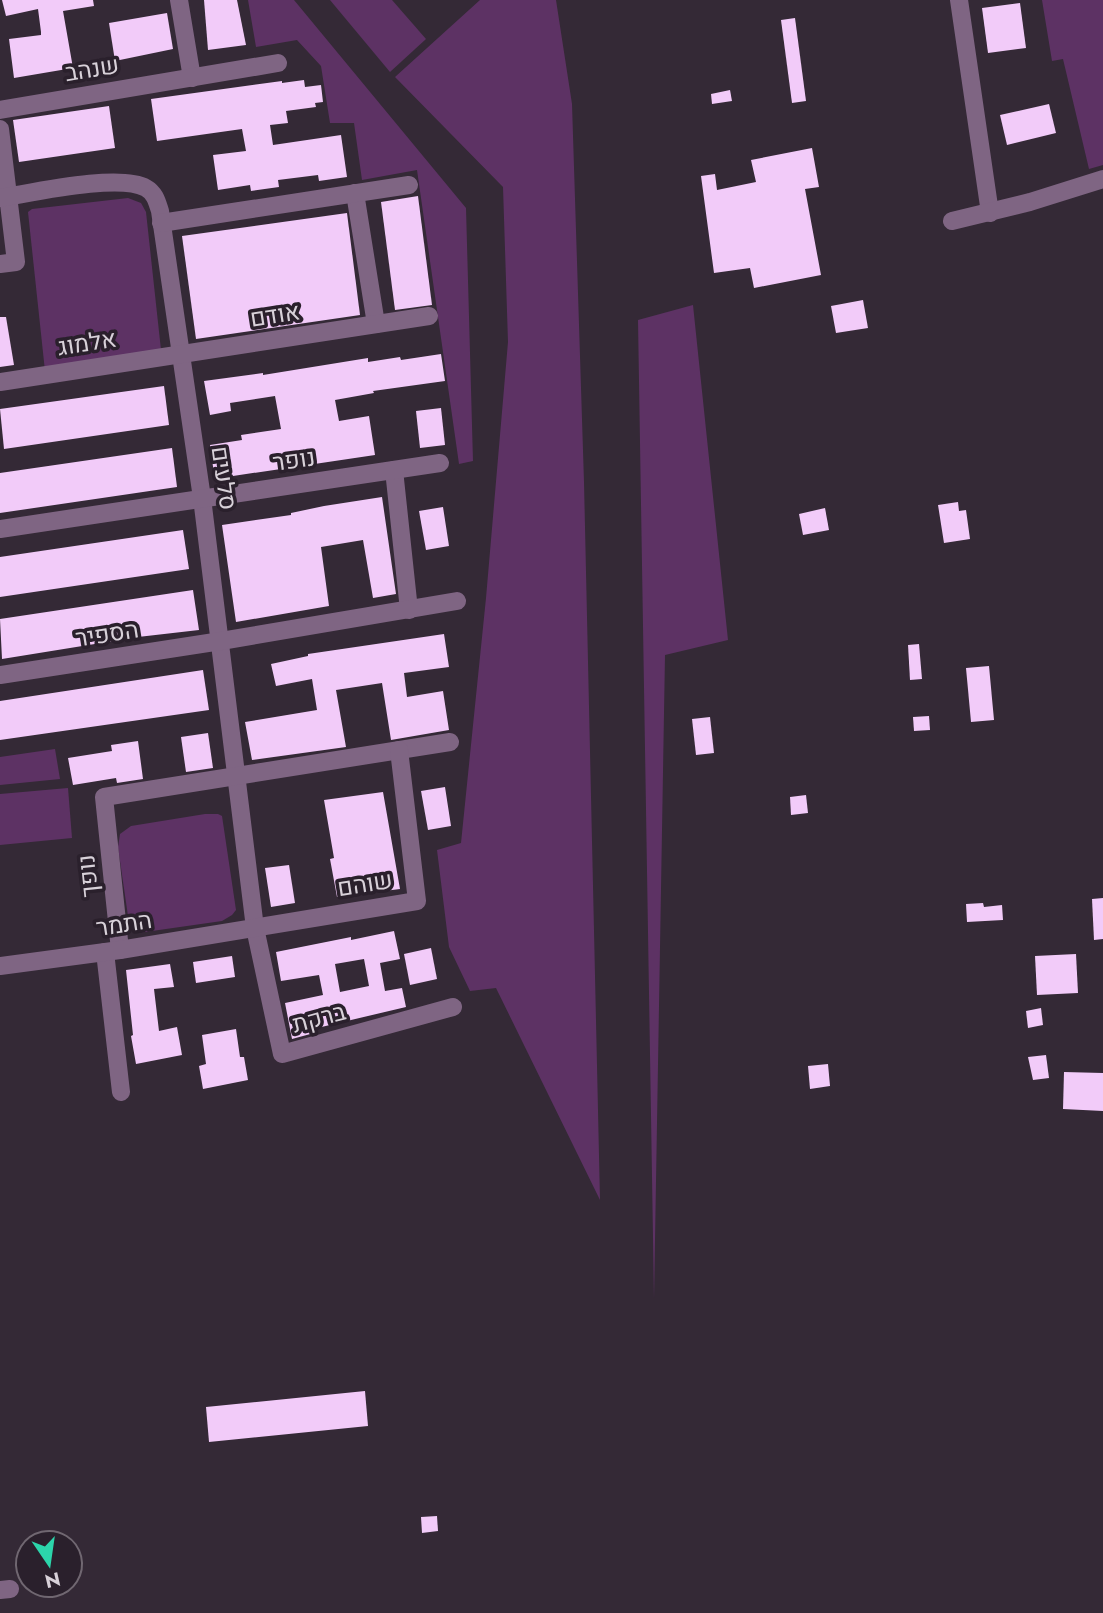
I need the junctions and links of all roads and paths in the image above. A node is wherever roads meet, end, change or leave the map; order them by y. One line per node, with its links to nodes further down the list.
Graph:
1 (179, 0): 4 (street)
2 (958, 0): 11 (street)
3 (278, 63): 4 (street, שנהב)
4 (192, 78): 5 (street, שנהב)
5 (0, 110)
6 (0, 129): 10 (street)
7 (1103, 179): 11 (street)
8 (409, 185): 9 (street)
9 (355, 193): 13 (street); 16 (street)
10 (4, 198): 13 (street, סלעים); 14 (street)
11 (990, 213): 12 (street)
12 (952, 221)
13 (162, 223): 17 (street, סלעים)
14 (0, 264)
15 (429, 316): 16 (street, אודם)
16 (376, 324): 17 (street, אודם)
17 (181, 354): 18 (street, אלמוג); 21 (street, סלעים)
18 (0, 382)
19 (440, 463): 20 (street, נופר)
20 (394, 470): 21 (street, נופר); 24 (street)
21 (202, 498): 22 (street); 25 (street, סלעים)
22 (0, 529)
23 (457, 601): 24 (street)
24 (409, 610): 25 (street)
25 (221, 641): 26 (street, הספיר); 29 (street, סלעים)
26 (0, 675)
27 (450, 742): 28 (street)
28 (399, 750): 29 (street); 30 (street, שוהם)
29 (236, 776): 30 (street, סלעים); 31 (street, נופך)
30 (255, 928): 31 (street, התמר); 33 (street, ברקת)
31 (112, 951): 32 (street, התמר); 34 (street, נופך)
32 (0, 966)
33 (453, 1007)
34 (121, 1092)

